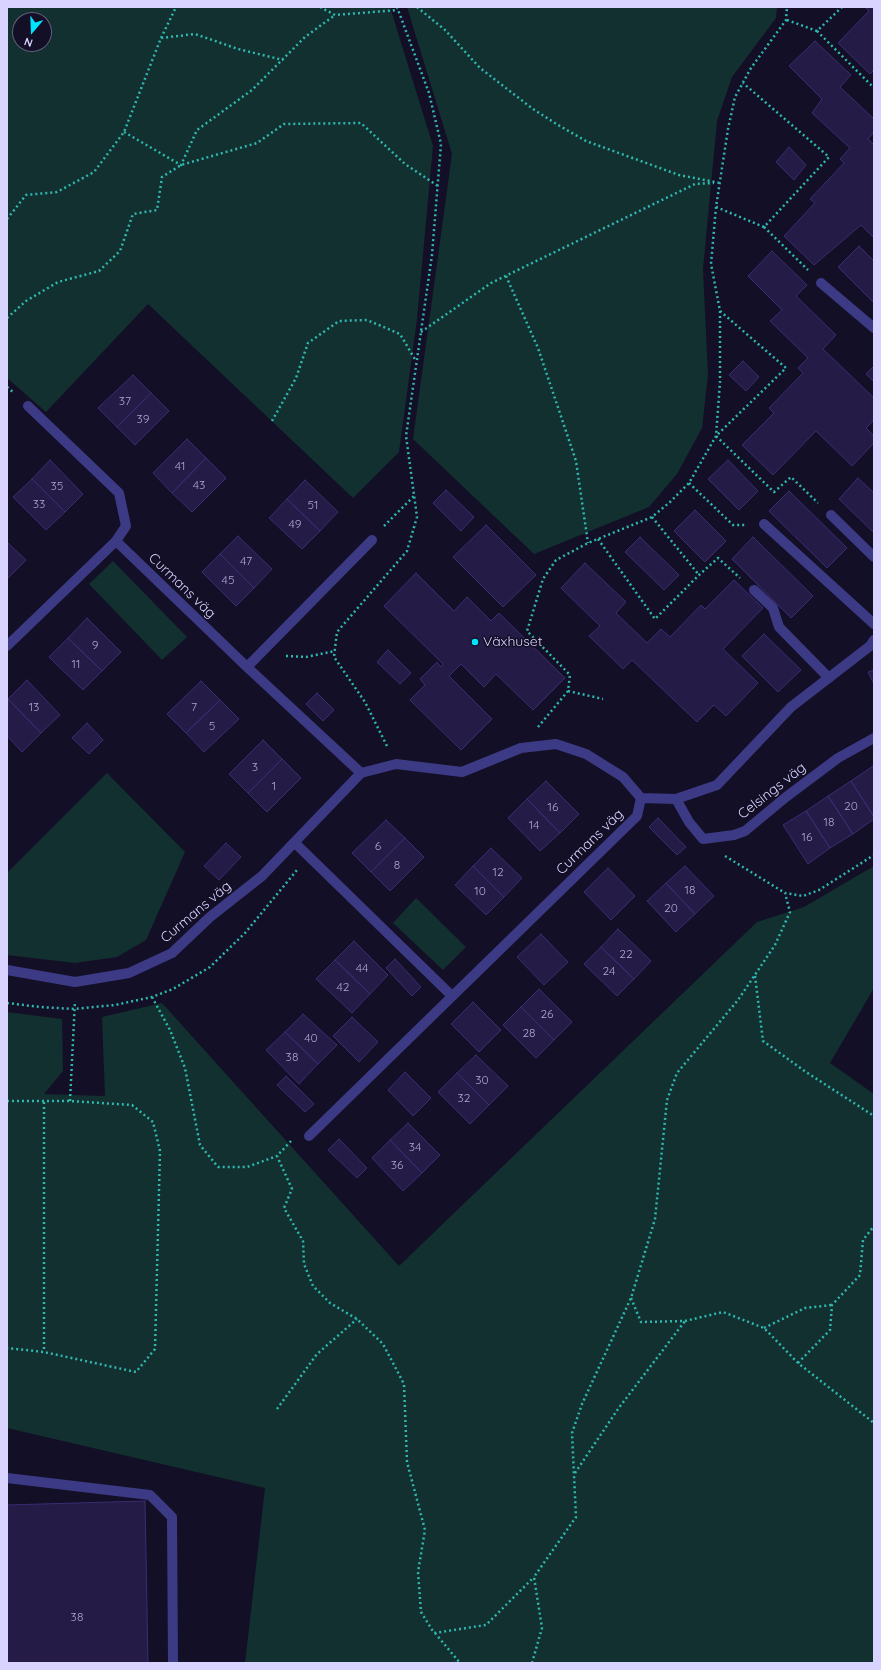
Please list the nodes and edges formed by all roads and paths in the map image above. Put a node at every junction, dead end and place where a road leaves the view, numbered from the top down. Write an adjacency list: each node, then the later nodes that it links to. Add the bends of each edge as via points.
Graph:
1 (176, 7): 10 (path)
2 (320, 7): 7 (path)
3 (417, 7): 16 (path, via 445,30 480,68 558,125 586,141 680,175)
4 (787, 7): 8 (path)
5 (842, 7): 9 (path)
6 (398, 9): 7 (path); 17 (path, via 429,93 441,144)
7 (335, 15): 11 (path, via 305,37)
8 (786, 20): 9 (path); 12 (path)
9 (817, 32): 13 (path)
10 (161, 38): 11 (path, via 195,34 238,49); 14 (path)
11 (283, 60): 15 (path, via 252,90 197,130)
12 (743, 83): 16 (path, via 734,104); 20 (path, via 829,156)
13 (874, 88)
14 (124, 132): 15 (path); 19 (path, via 94,172 57,192 26,195)
15 (181, 165): 17 (path, via 257,143 284,124 361,123 405,164); 24 (path, via 162,177 157,210 133,214 120,251 99,271 58,282 26,302)
16 (720, 183): 18 (path); 21 (path, via 695,184)
17 (438, 186): 26 (path, via 432,255)
18 (716, 207): 20 (path); 23 (path, via 711,264)
19 (7, 219)
20 (764, 226): 22 (path)
21 (506, 276): 26 (path); 39 (path, via 538,348 576,461)
22 (822, 283): 25 (street)
23 (720, 311): 30 (path, via 720,382); 30 (path, via 786,368)
24 (7, 318)
25 (874, 328)
26 (420, 332): 27 (path)
27 (416, 362): 29 (path, via 400,334 367,320 339,321 308,343 296,378); 32 (path, via 406,436)
28 (28, 406): 38 (street, via 119,493 126,526)
29 (272, 421)
30 (716, 436): 31 (path); 33 (path, via 774,492 791,477)
31 (689, 483): 34 (path); 35 (path, via 733,525)
32 (414, 496): 37 (path); 46 (path, via 417,517 407,551 337,632)
33 (831, 515): 40 (street)
34 (652, 517): 36 (path); 41 (path)
35 (764, 524): 43 (street)
36 (598, 539): 39 (path); 41 (path, via 655,619)
37 (372, 540): 47 (street)
38 (116, 541): 45 (street); 48 (street, Curmans väg)
39 (588, 544): 50 (path, via 556,560 543,579 527,631 570,675)
40 (874, 557)
41 (699, 575): 42 (path, via 718,558)
42 (754, 590): 49 (street, via 773,608 779,627)
43 (874, 624)
44 (874, 640): 49 (street, via 870,646)
45 (7, 646)
46 (334, 650): 47 (path, via 306,657 274,656); 54 (path, via 334,657 365,702)
47 (262, 651): 48 (street)
48 (247, 667): 55 (street, Curmans väg)
49 (829, 678): 57 (street, via 791,708 717,785)
50 (568, 691): 51 (path); 53 (path)
51 (603, 700)
52 (874, 738): 58 (street, Celsings väg, via 838,758 786,796 745,832)
53 (521, 748): 54 (street, via 462,772); 56 (street, via 556,744 586,754 623,777)
54 (396, 764): 55 (street)
55 (361, 773): 59 (street, Curmans väg)
56 (641, 798): 57 (street); 65 (street, Curmans väg, via 636,816)
57 (676, 799): 58 (street)
58 (703, 839): 61 (path, via 752,874)
59 (295, 843): 64 (street, Curmans väg, via 262,876 210,917 172,953 129,973); 65 (street)
60 (874, 854): 61 (path, via 812,894 799,896)
61 (785, 893): 63 (path, via 790,912 775,945)
62 (7, 970): 64 (street, Curmans väg)
63 (754, 976): 70 (path, via 763,1041); 74 (path, via 738,1000 677,1073 667,1100 655,1219)
64 (75, 982): 68 (path)
65 (451, 995): 71 (street, Curmans väg)
66 (152, 997): 72 (path, via 170,1030 185,1068 200,1145 218,1167 247,1167)
67 (7, 1101): 69 (path)
68 (70, 1101): 69 (path); 80 (path, via 132,1105 153,1122 160,1151 155,1349 136,1372)
69 (44, 1102): 80 (path)
70 (874, 1116)
71 (309, 1136): 72 (path, via 293,1139)
72 (277, 1156): 76 (path, via 292,1189 284,1208 303,1241 304,1264 313,1286 330,1303)
73 (874, 1226): 75 (path, via 864,1240 860,1275)
74 (631, 1298): 77 (path, via 641,1322); 84 (path, via 582,1404 572,1433)
75 (832, 1305): 78 (path, via 805,1308); 81 (path, via 830,1330)
76 (357, 1319): 82 (path, via 317,1354); 87 (path, via 383,1344 404,1384 407,1462 425,1530 418,1572 421,1612)
77 (685, 1321): 78 (path, via 723,1312); 84 (path, via 631,1391)
78 (764, 1328): 81 (path)
79 (7, 1348): 80 (path)
80 (44, 1352)
81 (798, 1363): 83 (path)
82 (277, 1409)
83 (874, 1423)
84 (575, 1473): 86 (path, via 576,1517)
85 (7, 1478): 88 (street, via 150,1495 172,1516)
86 (534, 1577): 87 (path, via 486,1625); 90 (path, via 542,1628)
87 (434, 1633): 89 (path)
88 (173, 1663)
89 (460, 1663)
90 (532, 1663)

